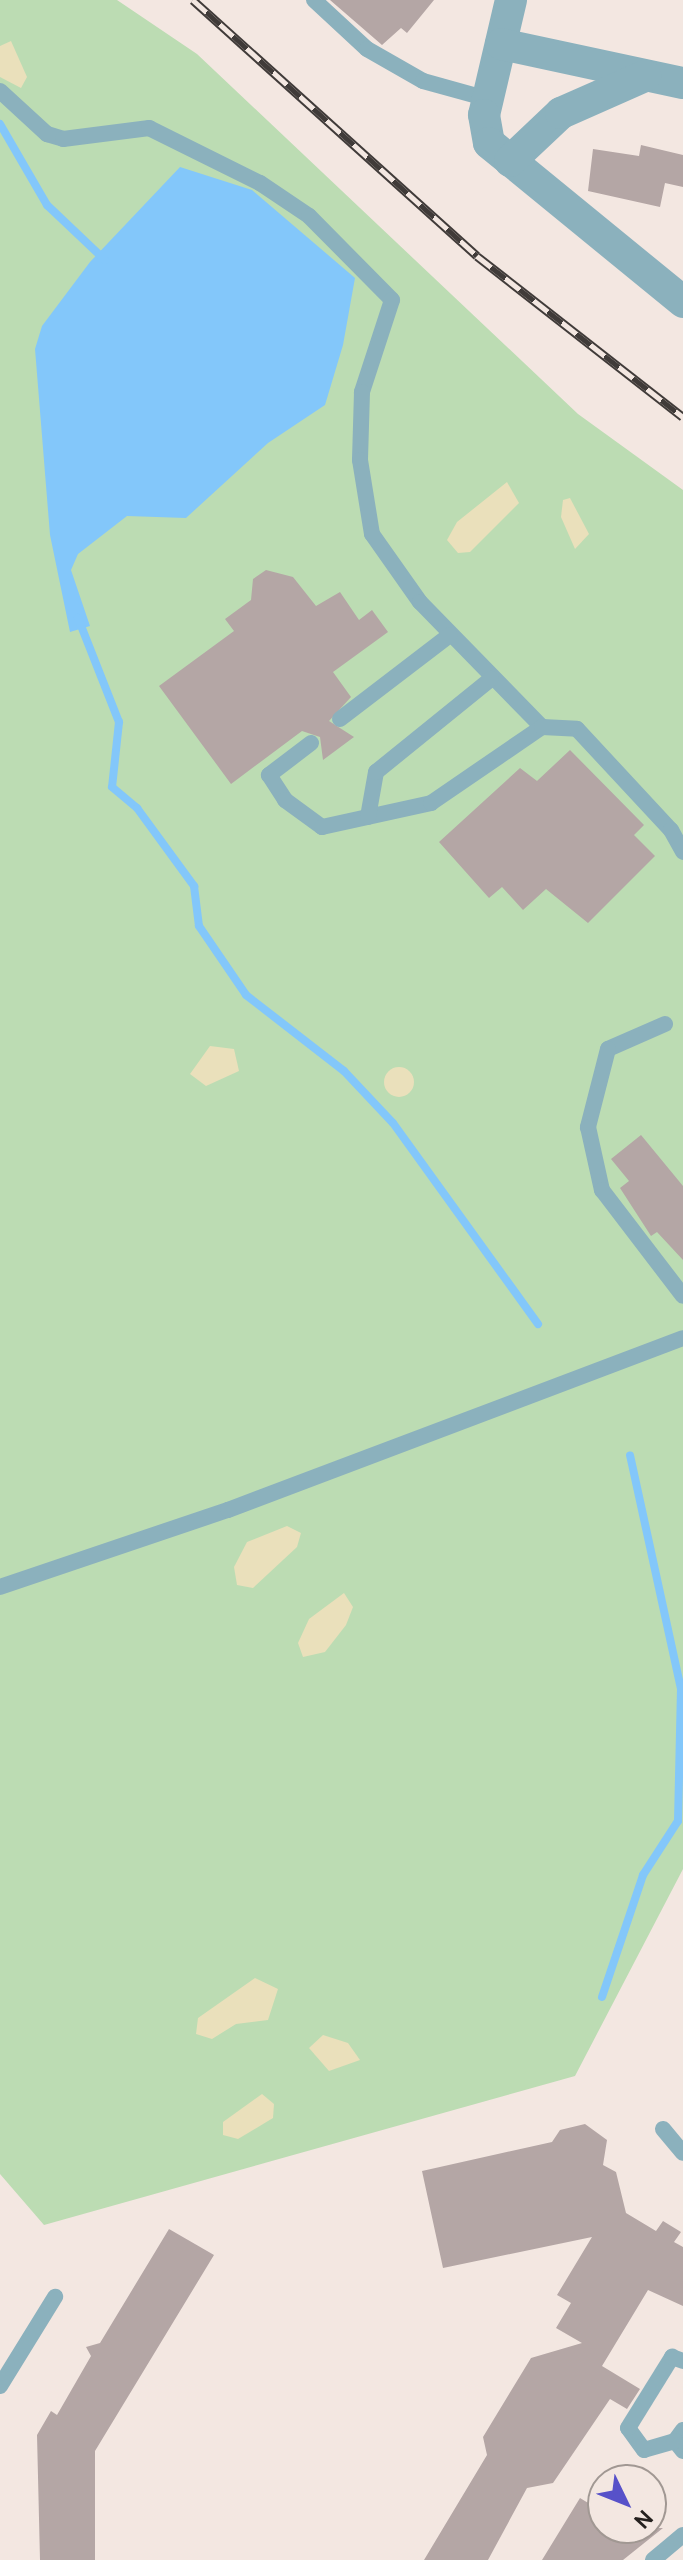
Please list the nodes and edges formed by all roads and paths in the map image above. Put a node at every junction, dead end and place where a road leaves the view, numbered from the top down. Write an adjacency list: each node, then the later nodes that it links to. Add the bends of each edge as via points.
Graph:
1 (314, 0): 7 (lane, via 367,49 412,75)
2 (511, 0): 3 (street)
3 (501, 44): 4 (street); 7 (street)
4 (645, 76): 5 (street); 8 (street, via 561,113)
5 (683, 83)
6 (0, 91): 10 (lane, via 47,134 63,139 149,128 260,183 309,216 392,300 362,392 360,460 372,534)
7 (488, 99): 8 (street, via 485,136)
8 (510, 161): 9 (street)
9 (683, 302)
10 (450, 635): 11 (lane); 12 (lane)
11 (491, 679): 13 (lane); 15 (lane, via 376,772)
12 (340, 719)
13 (542, 727): 15 (lane, via 431,803); 16 (lane, via 577,729)
14 (311, 743): 15 (lane, via 269,775 285,800 322,827)
15 (368, 817)
16 (677, 826): 17 (lane)
17 (683, 852)
18 (665, 1024): 19 (lane, via 608,1049 588,1127 602,1190)
19 (683, 1296)
20 (683, 1338): 21 (lane, via 228,1510)
21 (0, 1587)
22 (663, 2129): 23 (lane)
23 (683, 2153)
24 (55, 2297): 26 (lane)
25 (683, 2361): 27 (lane, via 672,2357 628,2428 644,2450)
26 (0, 2386)
27 (680, 2441)
28 (683, 2535): 29 (lane)
29 (653, 2560)

